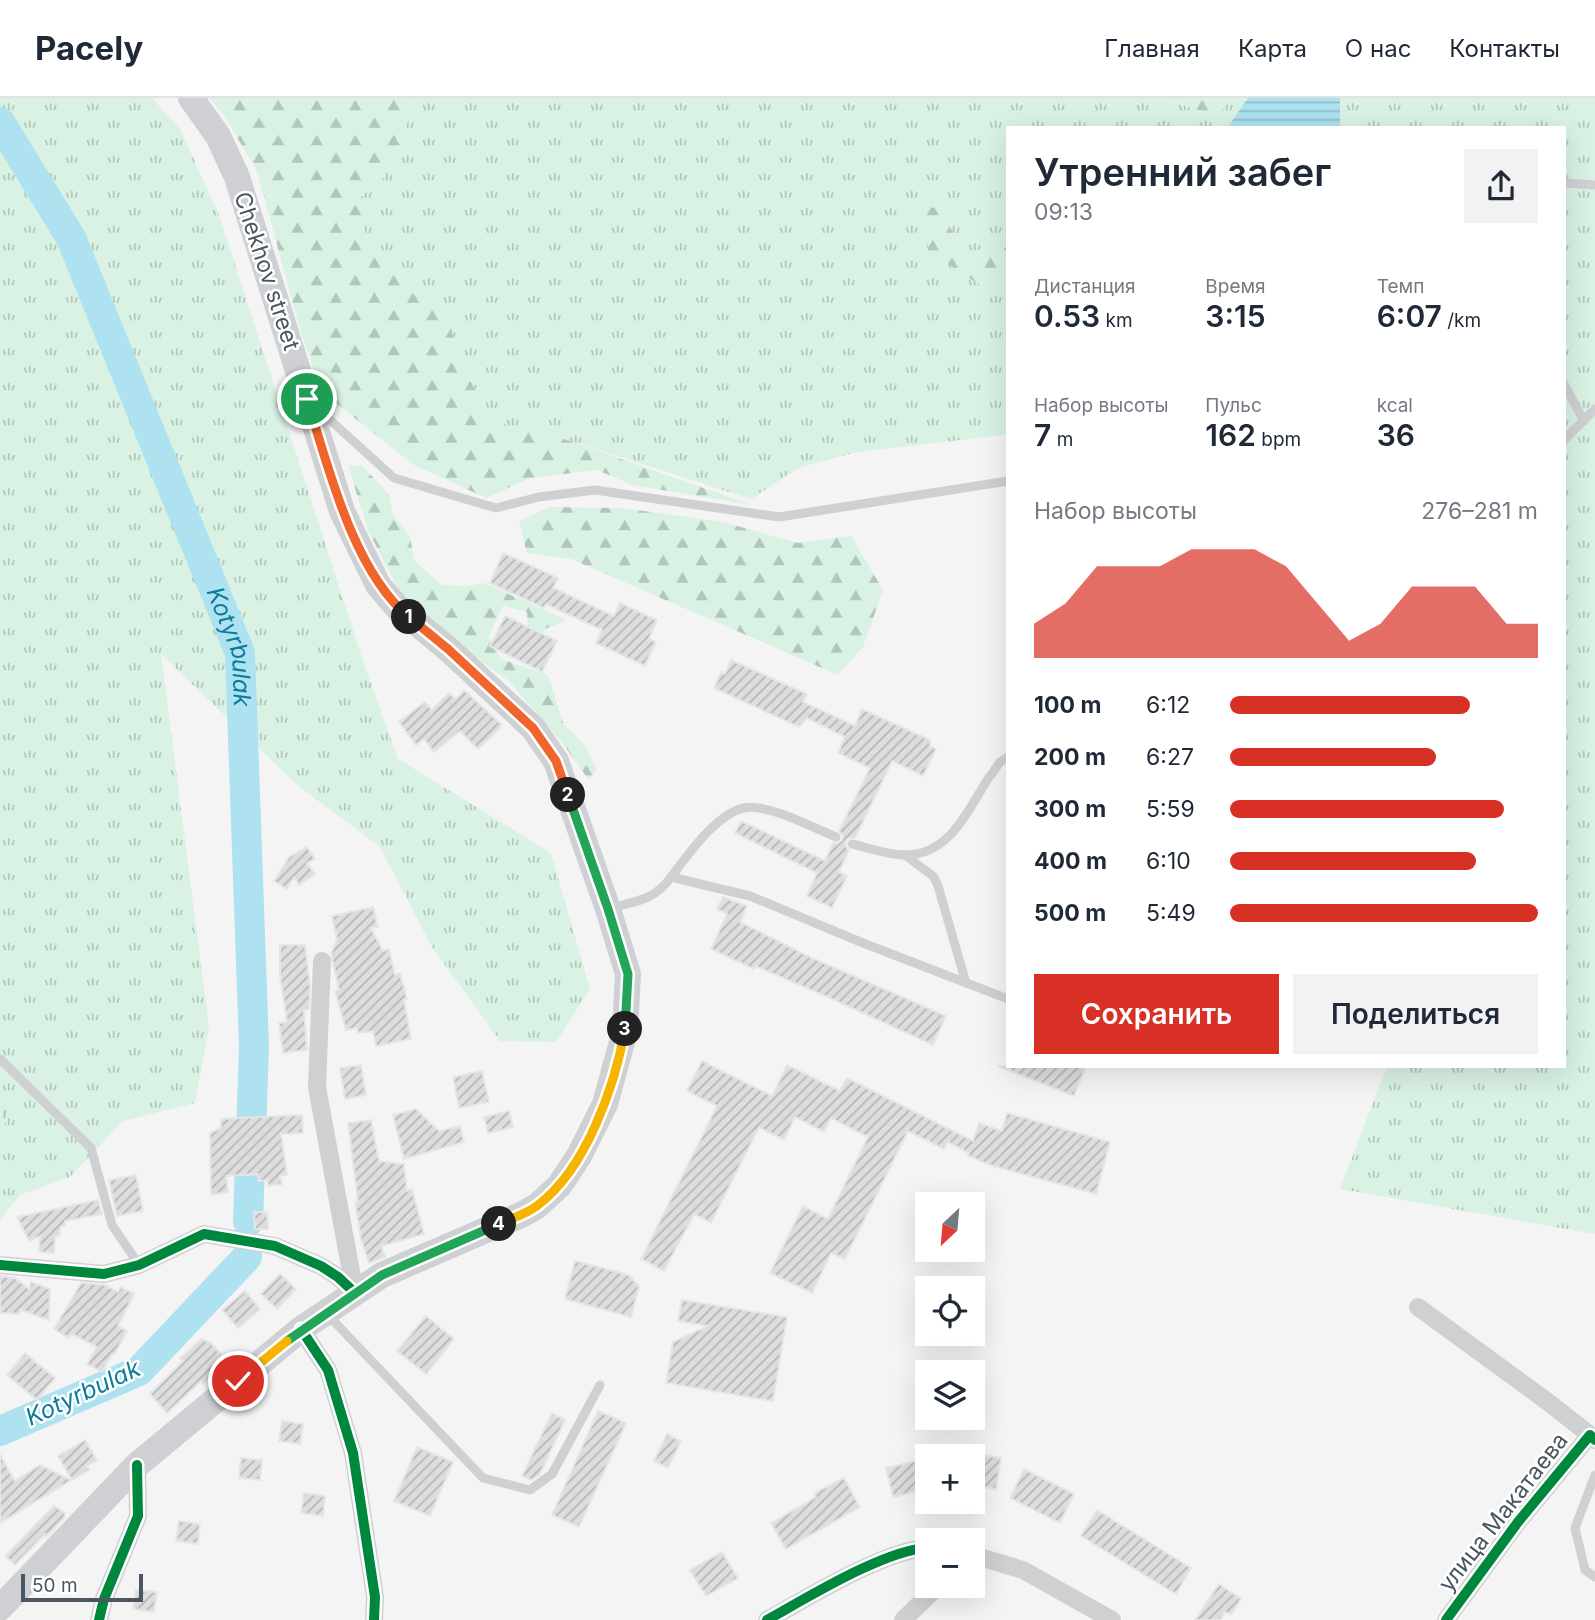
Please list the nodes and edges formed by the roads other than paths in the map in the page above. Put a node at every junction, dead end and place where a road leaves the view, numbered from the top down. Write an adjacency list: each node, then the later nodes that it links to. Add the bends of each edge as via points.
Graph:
1 (191, 98): 5 (main road, Chekhov street, via 218,136 237,177)
2 (1566, 183): 3 (lane)
3 (1595, 185)
4 (1566, 388): 7 (lane)
5 (307, 399): 9 (lane, via 394,478 496,508 595,490 779,517); 15 (main road, Chekhov street, via 342,511 378,584 397,607 533,728 556,761)
6 (1595, 409): 7 (lane)
7 (1584, 421): 8 (lane)
8 (1566, 438)
9 (1006, 481)
10 (1006, 758): 13 (lane, via 946,841 926,852)
11 (836, 837): 14 (lane, via 769,810 744,808 713,827)
12 (852, 844): 13 (lane)
13 (905, 855): 17 (lane, via 938,886)
14 (671, 877): 15 (lane, via 650,897); 17 (lane, via 750,896)
15 (608, 909): 22 (main road, Chekhov street, via 628,974 625,1031 605,1104 566,1176 523,1214 382,1275)
16 (322, 961): 22 (street, via 317,1087)
17 (966, 984): 18 (lane)
18 (1006, 998)
19 (0, 1059): 21 (lane, via 91,1147 112,1225)
20 (0, 1265): 21 (street, via 104,1273)
21 (139, 1265): 22 (street, via 204,1234 275,1246 321,1266)
22 (355, 1293): 24 (main road, Chekhov street)
23 (1418, 1307): 27 (street)
24 (326, 1313): 25 (main road, Chekhov street); 26 (lane, via 482,1478 530,1490 552,1474)
25 (301, 1329): 28 (main road, Chekhov street); 36 (street, via 328,1370 353,1453 375,1597)
26 (600, 1385)
27 (1592, 1438): 40 (street, улица Макатаева, via 1518,1522)
28 (137, 1465): 34 (main road, Chekhov street); 35 (street, via 138,1517)
29 (1595, 1475): 32 (lane, via 1575,1528 1586,1570)
30 (915, 1548): 37 (street, via 890,1556)
31 (985, 1559): 39 (street, via 1023,1570)
32 (1595, 1577)
33 (926, 1598): 38 (street)
34 (0, 1608)
35 (99, 1620)
36 (374, 1620)
37 (767, 1620)
38 (903, 1620)
39 (1112, 1620)
40 (1446, 1620)

